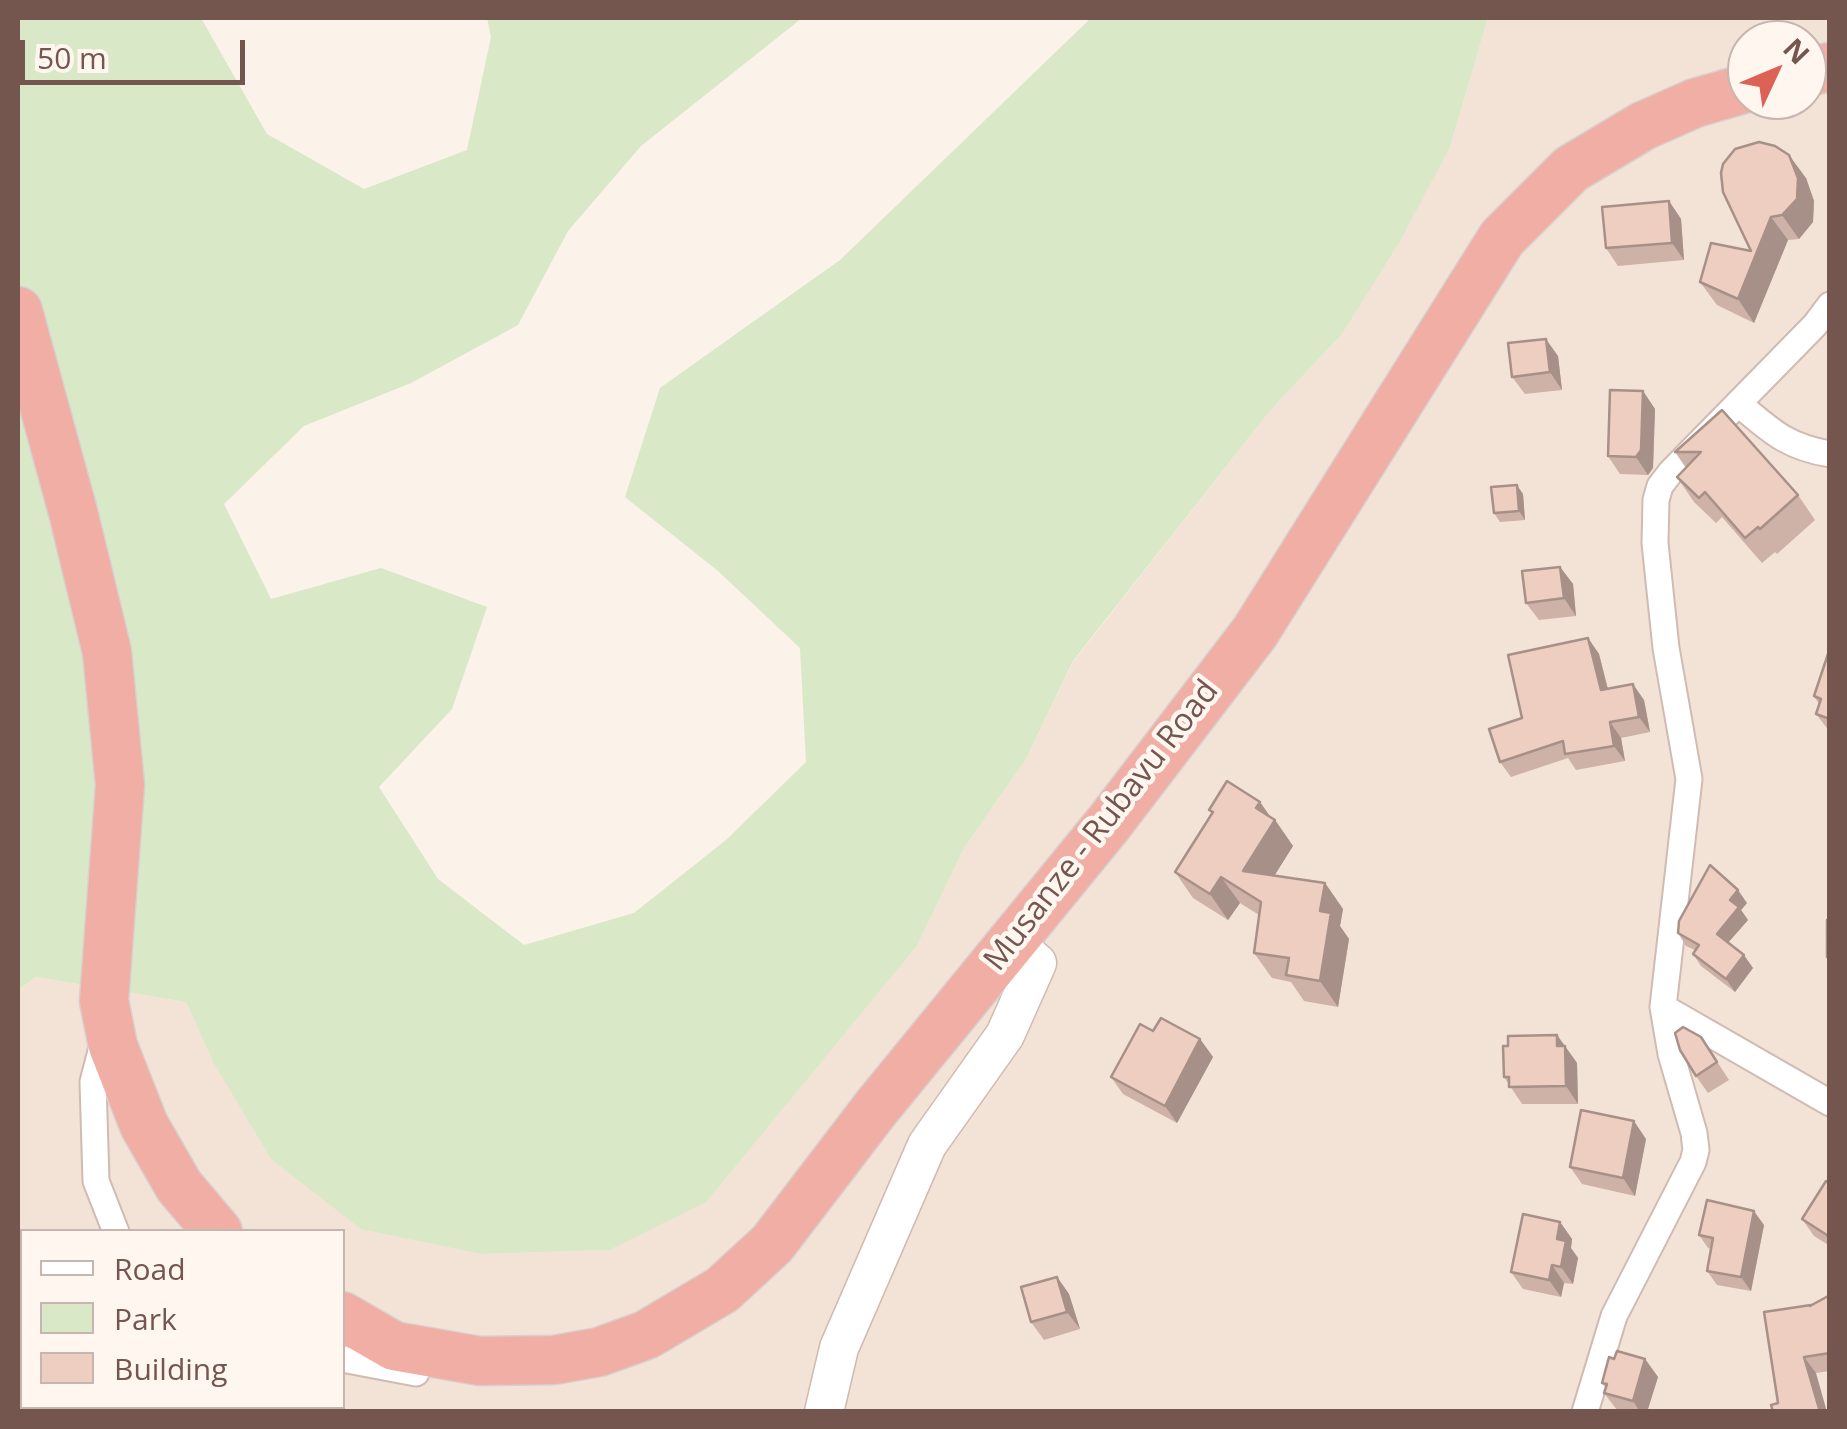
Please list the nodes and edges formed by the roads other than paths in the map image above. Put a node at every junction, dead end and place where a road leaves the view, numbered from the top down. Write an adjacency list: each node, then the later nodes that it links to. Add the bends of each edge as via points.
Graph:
1 (1727, 94): 6 (highway, Musanze - Rubavu Road, via 1643,126 1571,168 1502,238 1255,632 1110,824)
2 (1830, 305): 4 (street)
3 (18, 311): 8 (highway, via 107,652 120,786 104,1000)
4 (1739, 404): 5 (street, via 1791,444); 7 (street, via 1670,473 1656,500 1666,648 1689,778)
5 (1830, 454)
6 (1012, 940): 13 (highway, Musanze - Rubavu Road, via 772,1244 722,1290 646,1336); 15 (main road, via 1037,963 1005,1035 927,1145 839,1348)
7 (1663, 1007): 9 (street); 16 (street, via 1696,1150 1614,1316)
8 (108, 1022): 10 (street, via 94,1082 96,1181); 11 (highway, via 144,1125 179,1186)
9 (1830, 1103)
10 (115, 1229)
11 (215, 1229)
12 (345, 1318): 13 (highway, Musanze - Rubavu Road, via 394,1346 480,1361)
13 (599, 1352): 14 (street, via 529,1371 449,1378)
14 (345, 1360)
15 (824, 1412)
16 (1585, 1412)

